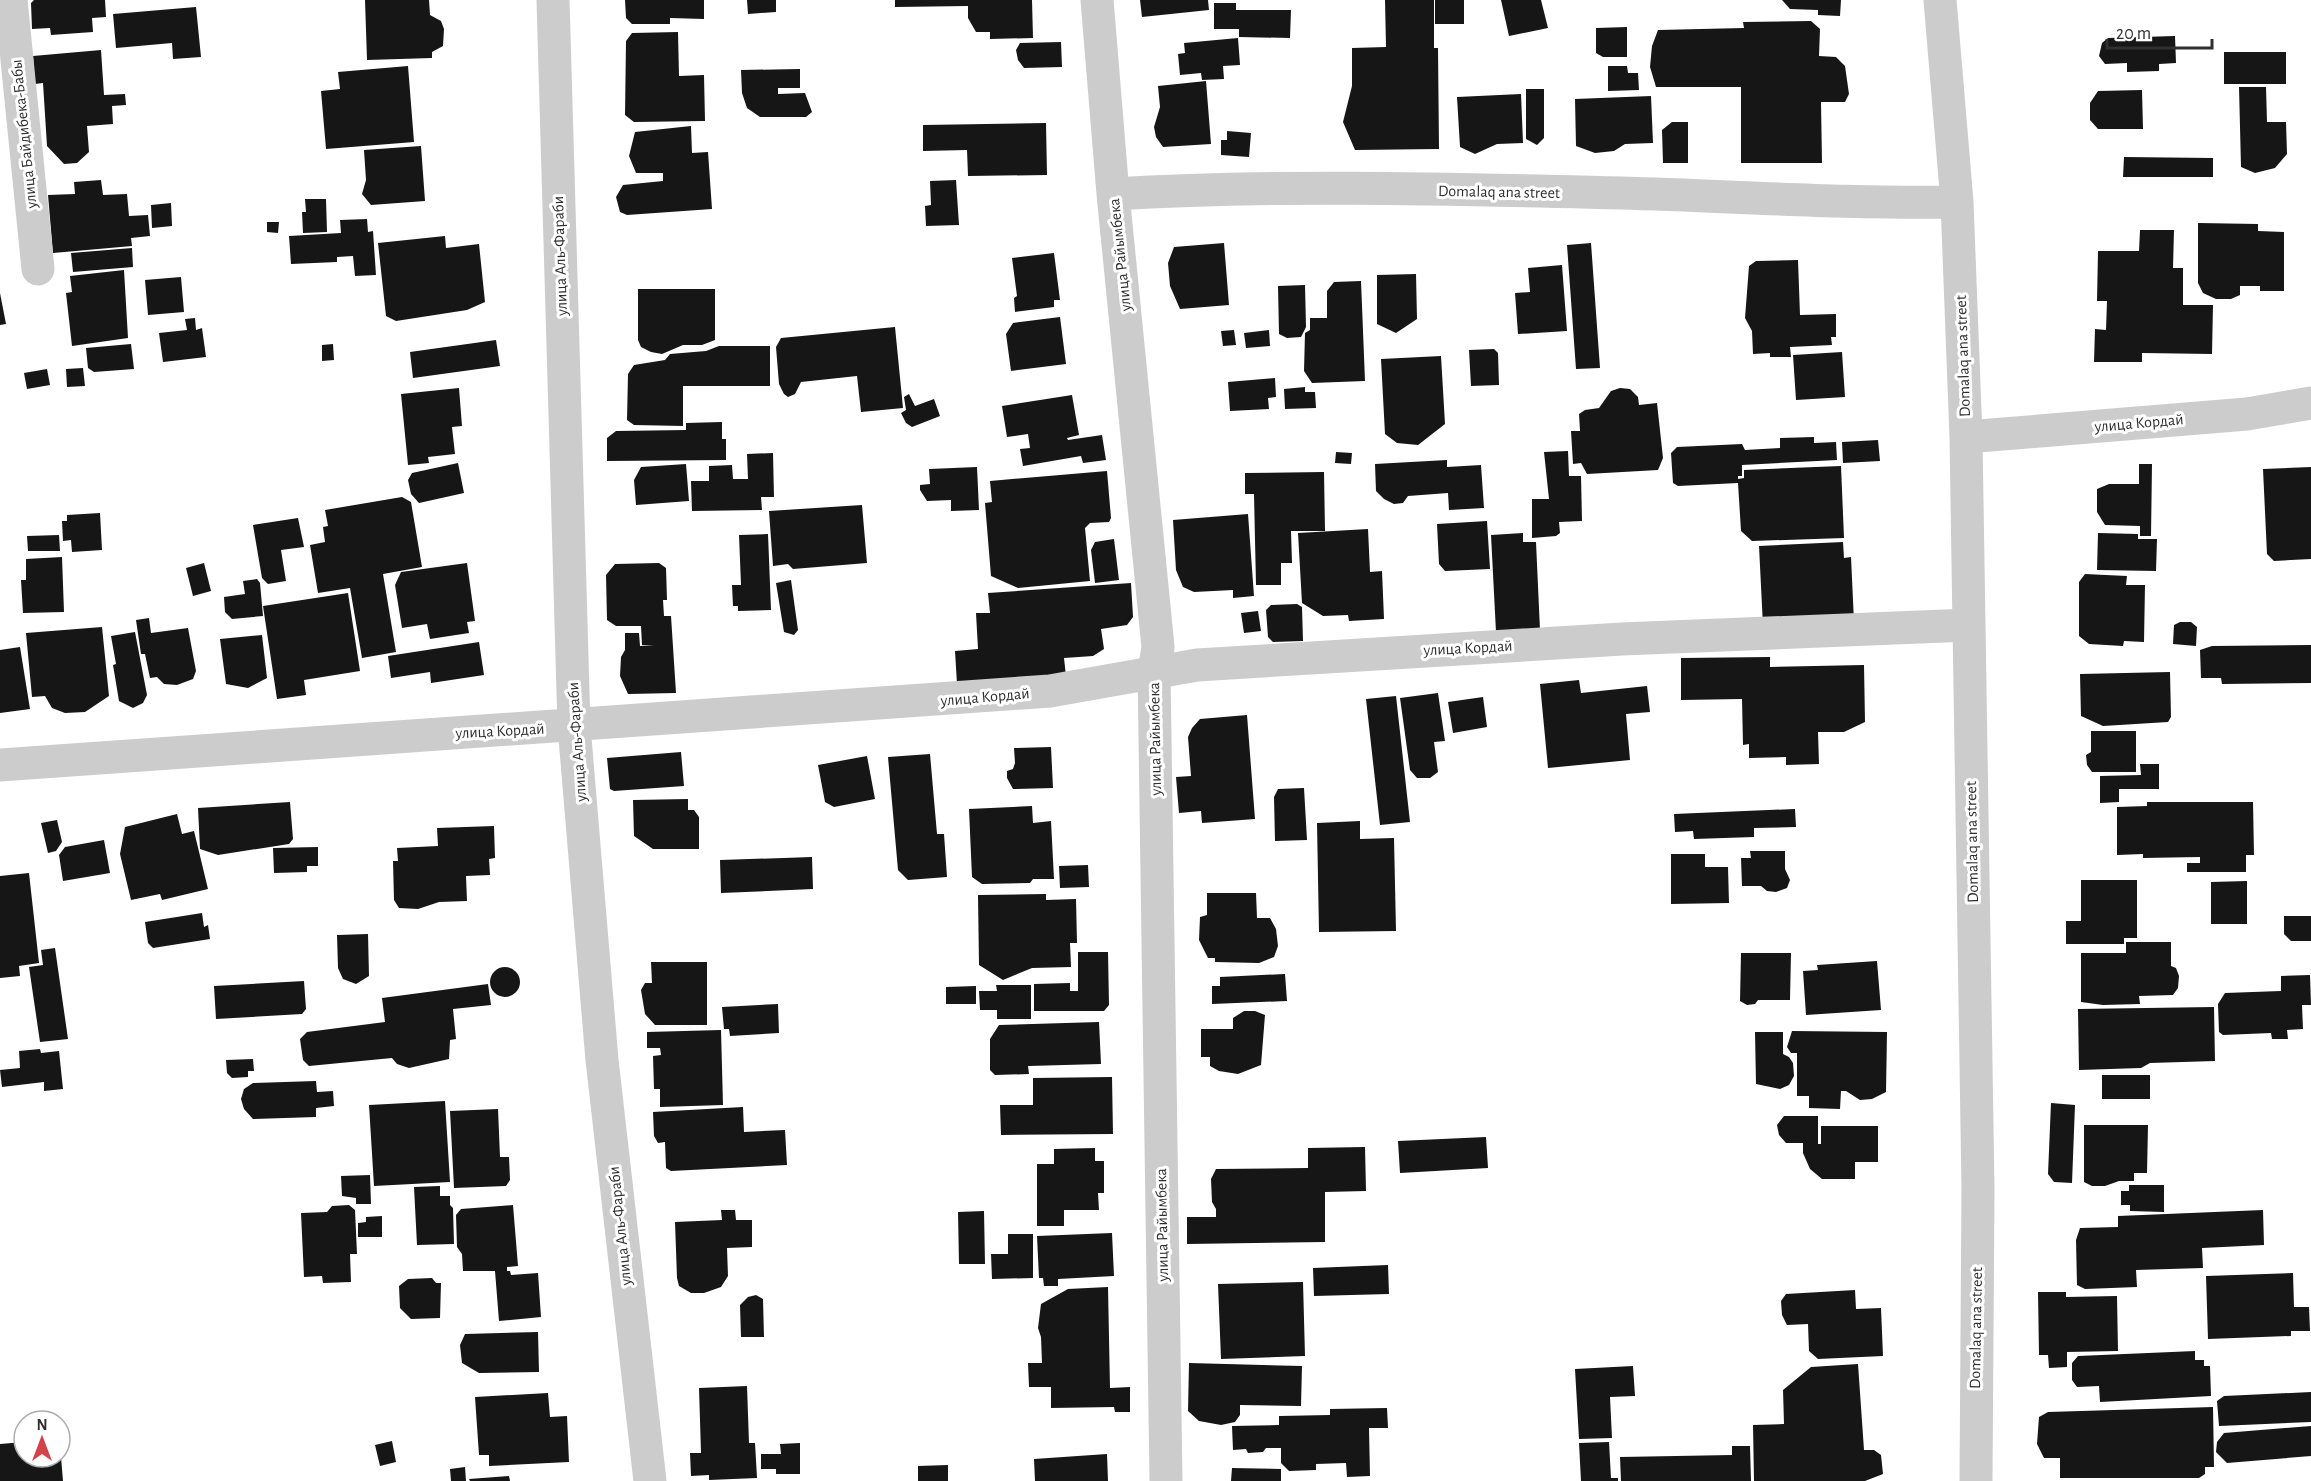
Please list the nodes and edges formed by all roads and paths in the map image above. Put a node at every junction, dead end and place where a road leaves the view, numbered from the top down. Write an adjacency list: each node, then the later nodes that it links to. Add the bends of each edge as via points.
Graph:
1 (11, 0): 7 (street, улица Байдибека-Бабы)
2 (553, 0): 12 (street, улица Аль-Фараби)
3 (1097, 0): 5 (street, улица Райымбека)
4 (1940, 0): 6 (street, Domalaq ana street)
5 (1113, 194): 6 (street, Domalaq ana street, via 1212,188 1622,193 1858,204); 11 (street, улица Райымбека, via 1152,564 1158,647)
6 (1957, 202): 9 (street, Domalaq ana street)
7 (38, 269)
8 (2311, 403): 9 (street, улица Кордай, via 2247,414)
9 (1966, 436): 10 (street, Domalaq ana street)
10 (1969, 625): 11 (street, улица Кордай, via 1622,639 1197,665); 16 (street, Domalaq ana street, via 1978,1189)
11 (1154, 671): 12 (street, улица Кордай, via 1050,691); 15 (street, улица Райымбека)
12 (574, 726): 13 (street, улица Кордай); 14 (street, улица Аль-Фараби, via 602,1060)
13 (0, 765)
14 (650, 1481)
15 (1166, 1481)
16 (1976, 1481)

